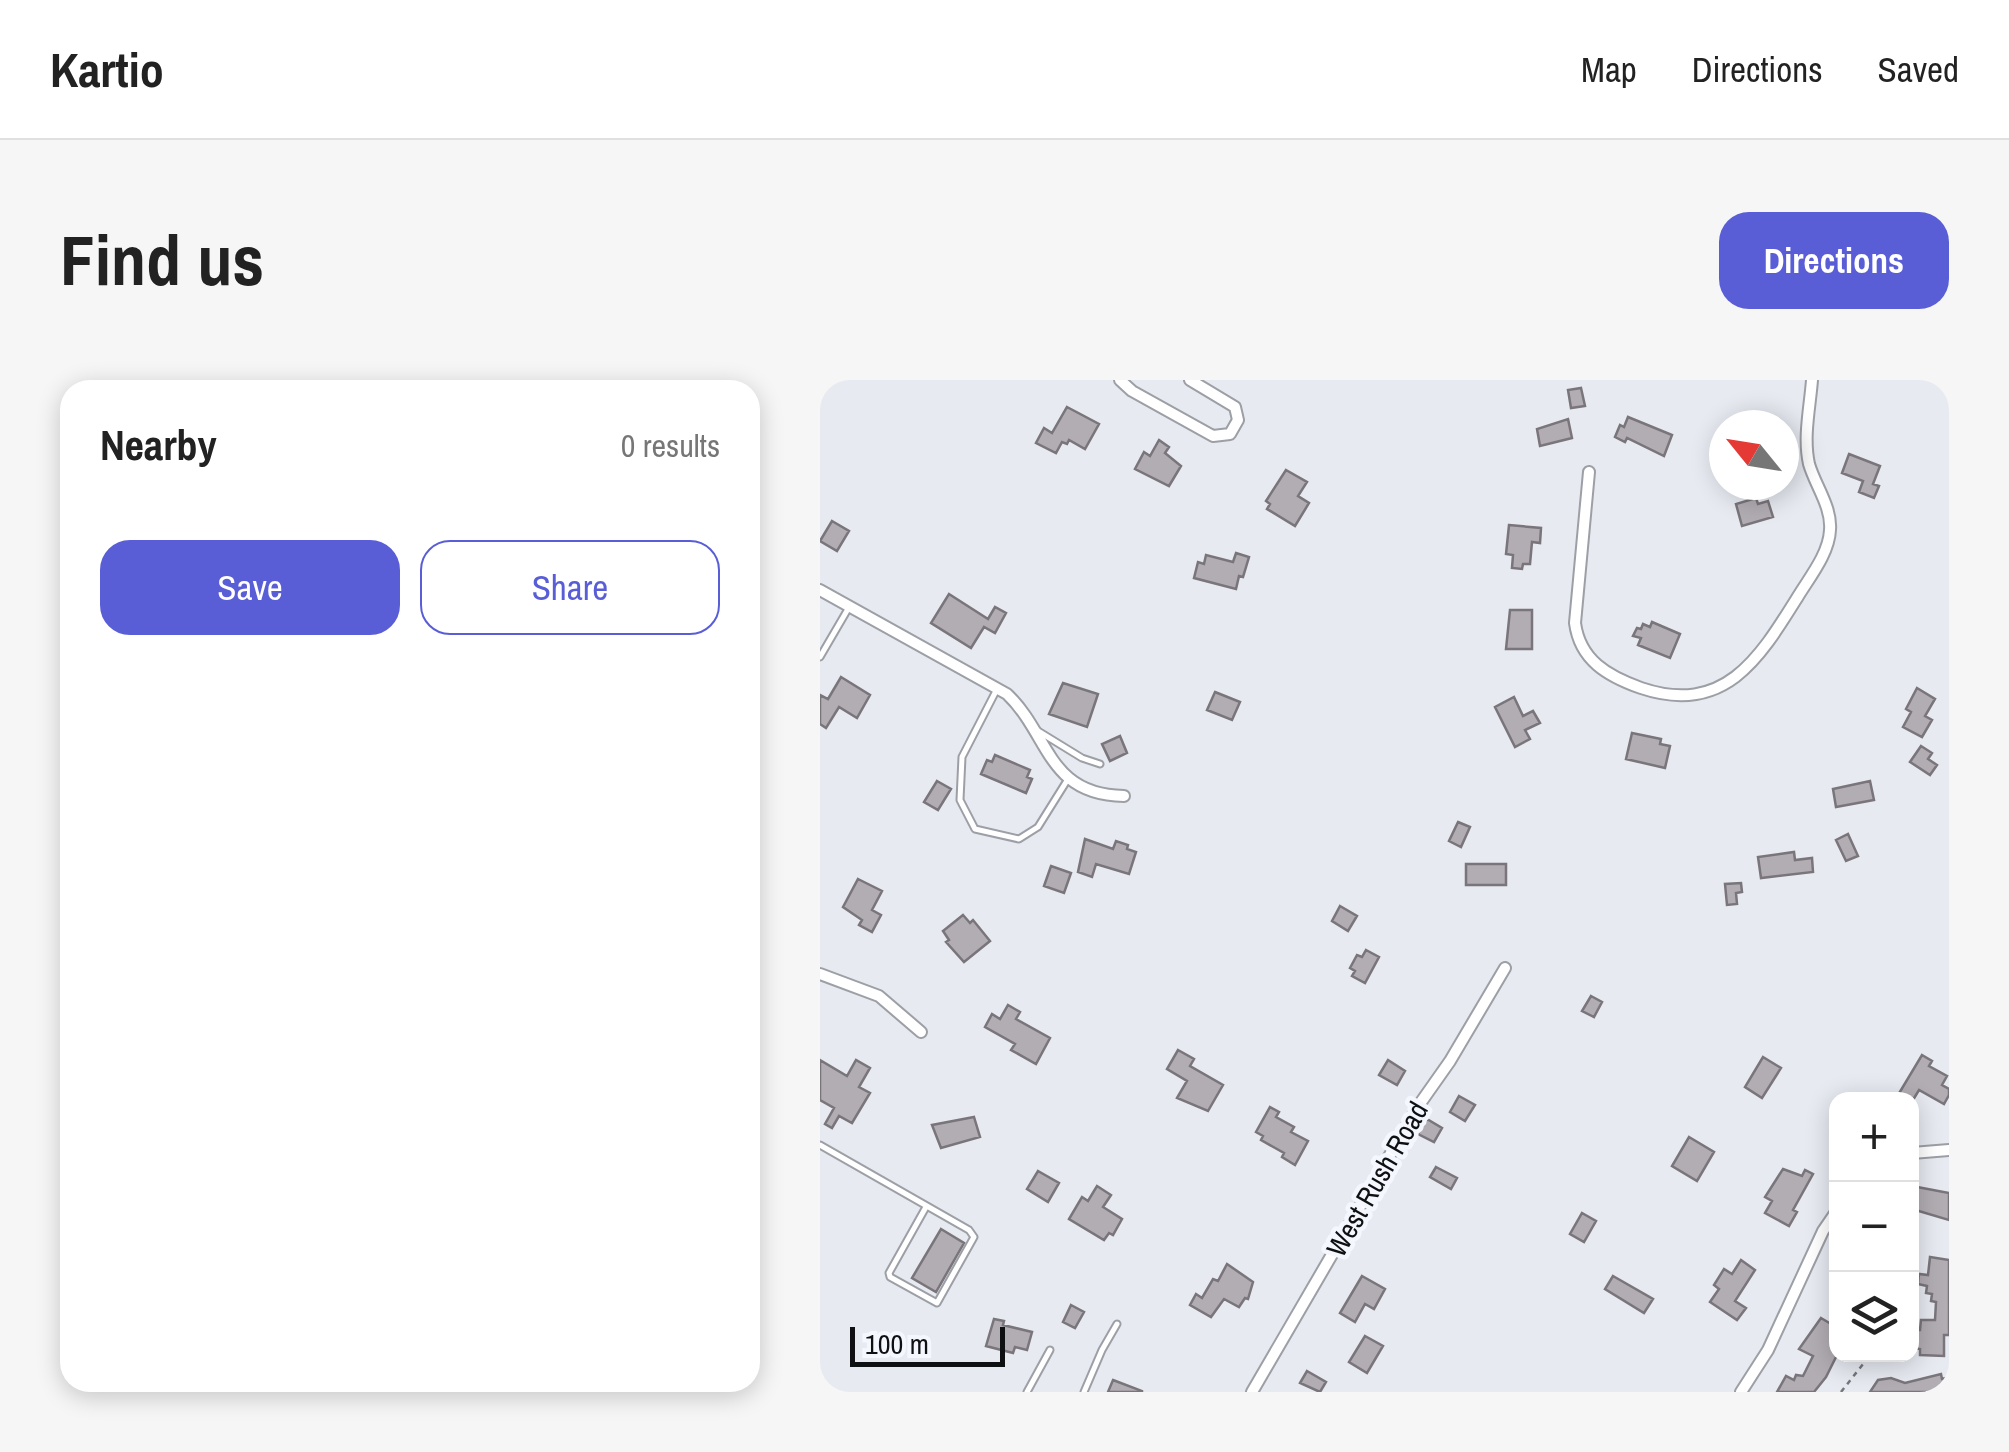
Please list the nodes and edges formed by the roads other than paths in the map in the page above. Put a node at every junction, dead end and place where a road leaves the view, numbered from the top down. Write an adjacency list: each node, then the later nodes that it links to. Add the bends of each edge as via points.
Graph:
1 (1120, 380): 2 (street, via 1213,436 1233,432 1238,416 1232,404)
2 (1190, 380)
3 (1812, 380): 4 (street, via 1808,456 1827,508 1823,556 1768,645 1726,683 1685,694 1654,692 1588,659 1574,623)
4 (1589, 472)
5 (820, 590): 6 (street)
6 (850, 606): 7 (lane); 8 (street)
7 (820, 657)
8 (997, 688): 9 (street, via 1016,702); 11 (lane, via 962,757 960,800 975,828 1020,839 1038,827)
9 (1031, 728): 10 (lane); 11 (street)
10 (1100, 764)
11 (1069, 776): 12 (street, via 1099,796)
12 (1124, 796)
13 (1505, 968): 25 (street, West Rush Road)
14 (820, 974): 15 (street, via 879,996)
15 (921, 1032)
16 (820, 1145): 19 (lane)
17 (1949, 1150): 18 (street)
18 (1919, 1152)
19 (926, 1208): 19 (lane, via 974,1237 937,1304 889,1272)
20 (1829, 1222): 26 (street)
21 (1117, 1324): 24 (lane)
22 (1050, 1350): 23 (lane)
23 (1027, 1392)
24 (1084, 1392)
25 (1252, 1392)
26 (1742, 1392)

